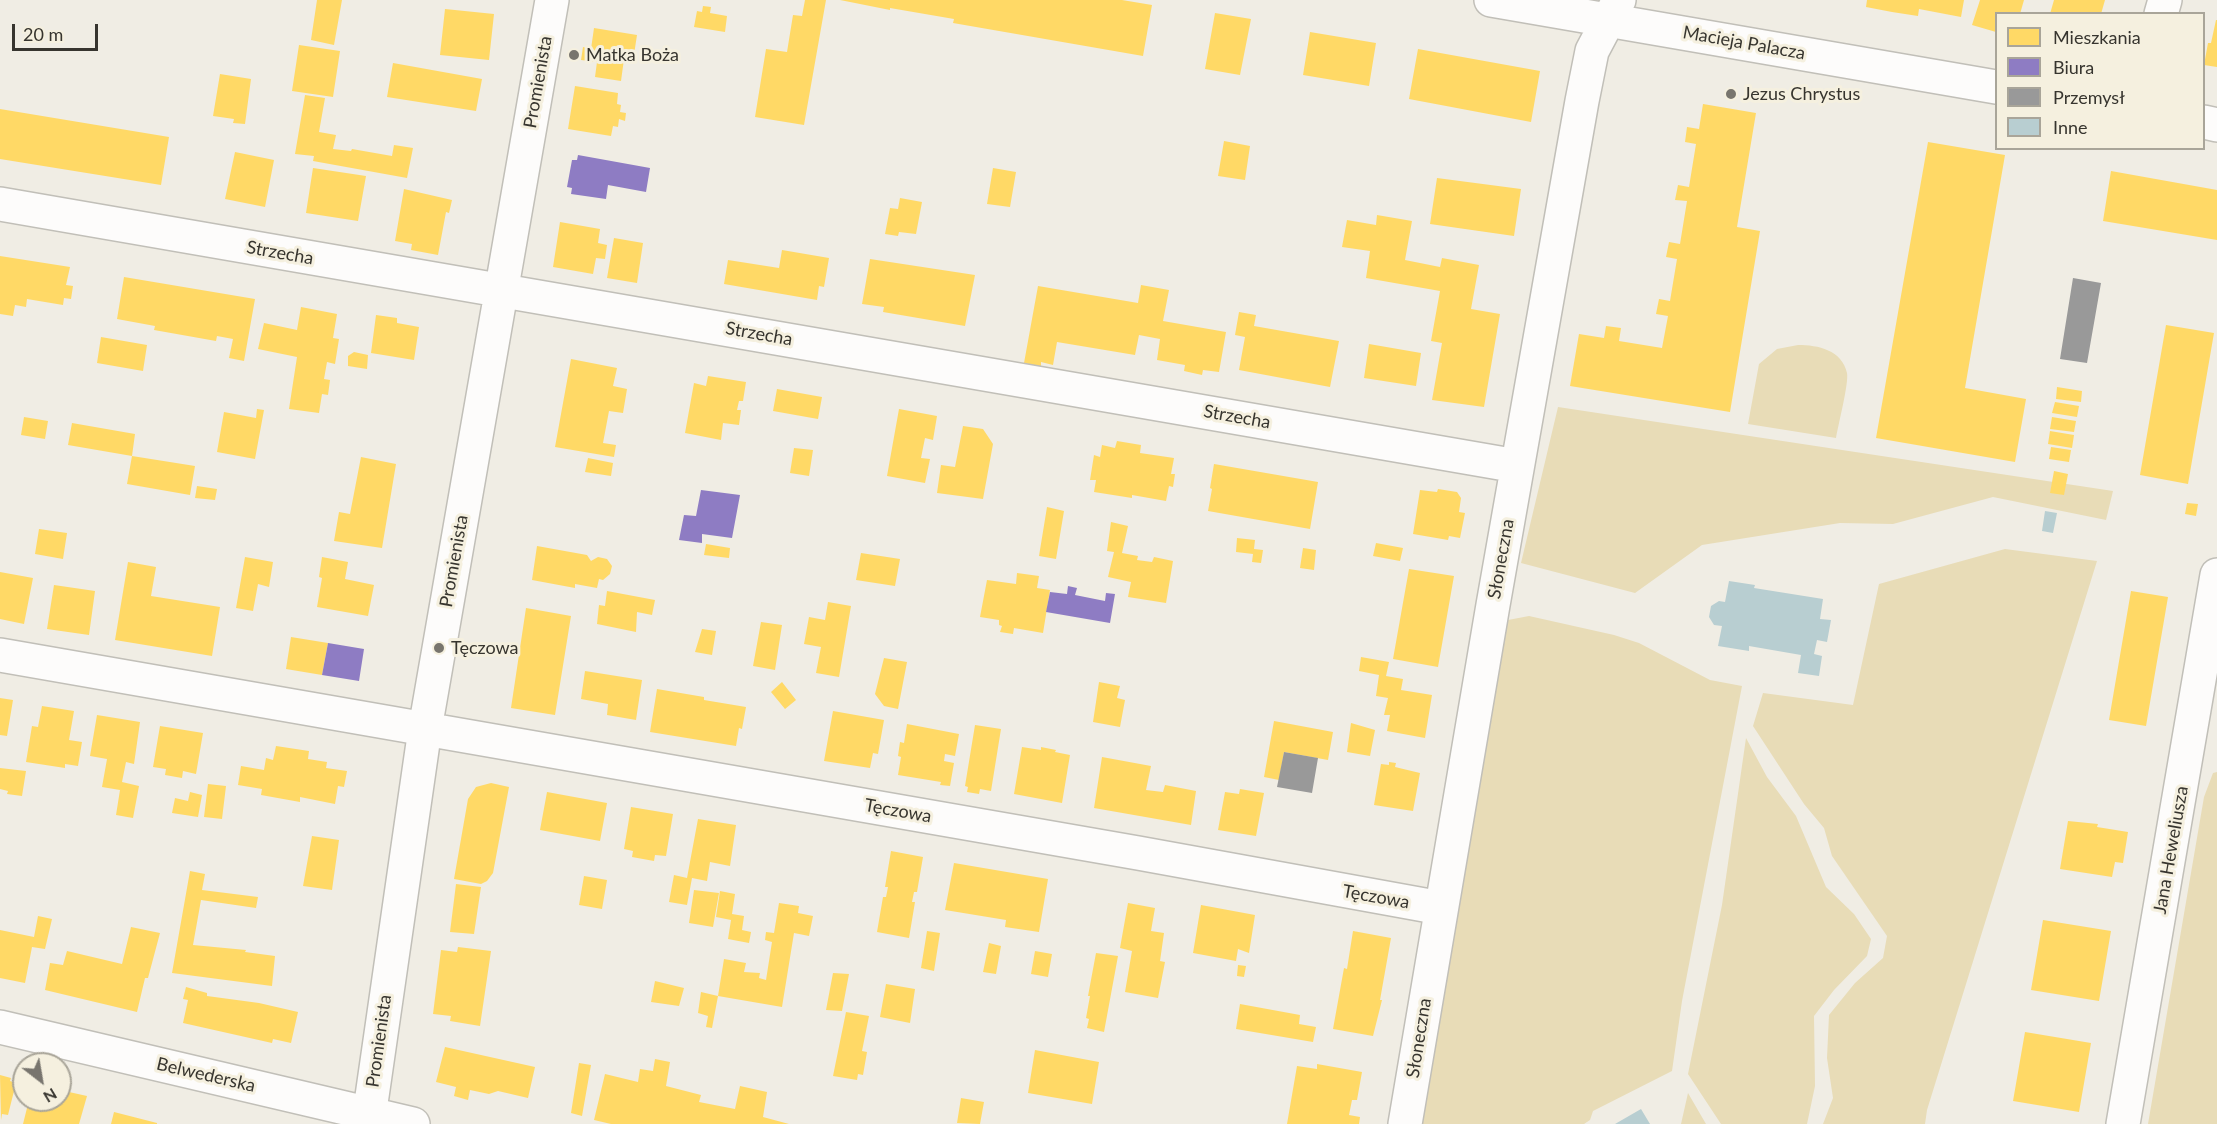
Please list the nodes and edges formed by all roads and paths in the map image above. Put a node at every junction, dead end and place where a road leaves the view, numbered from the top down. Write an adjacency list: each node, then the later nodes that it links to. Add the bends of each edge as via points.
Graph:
1 (552, 0): 6 (street, Promienista)
2 (1491, 0): 3 (street, Macieja Palacza)
3 (1615, 10): 4 (street, Macieja Palacza); 7 (street, Słoneczna, via 1590,61)
4 (1995, 87)
5 (0, 204): 6 (street, Strzecha)
6 (501, 291): 7 (street, Strzecha); 10 (street, Promienista)
7 (1517, 466): 11 (street, Słoneczna)
8 (2217, 575): 16 (street, Jana Heweliusza)
9 (0, 655): 10 (street, Tęczowa)
10 (425, 729): 11 (street, Tęczowa); 13 (street, Promienista)
11 (1440, 908): 15 (street, Słoneczna)
12 (0, 1028): 13 (street, Belwederska)
13 (368, 1118): 14 (street, Belwederska)
14 (413, 1124)
15 (1405, 1124)
16 (2123, 1124)

